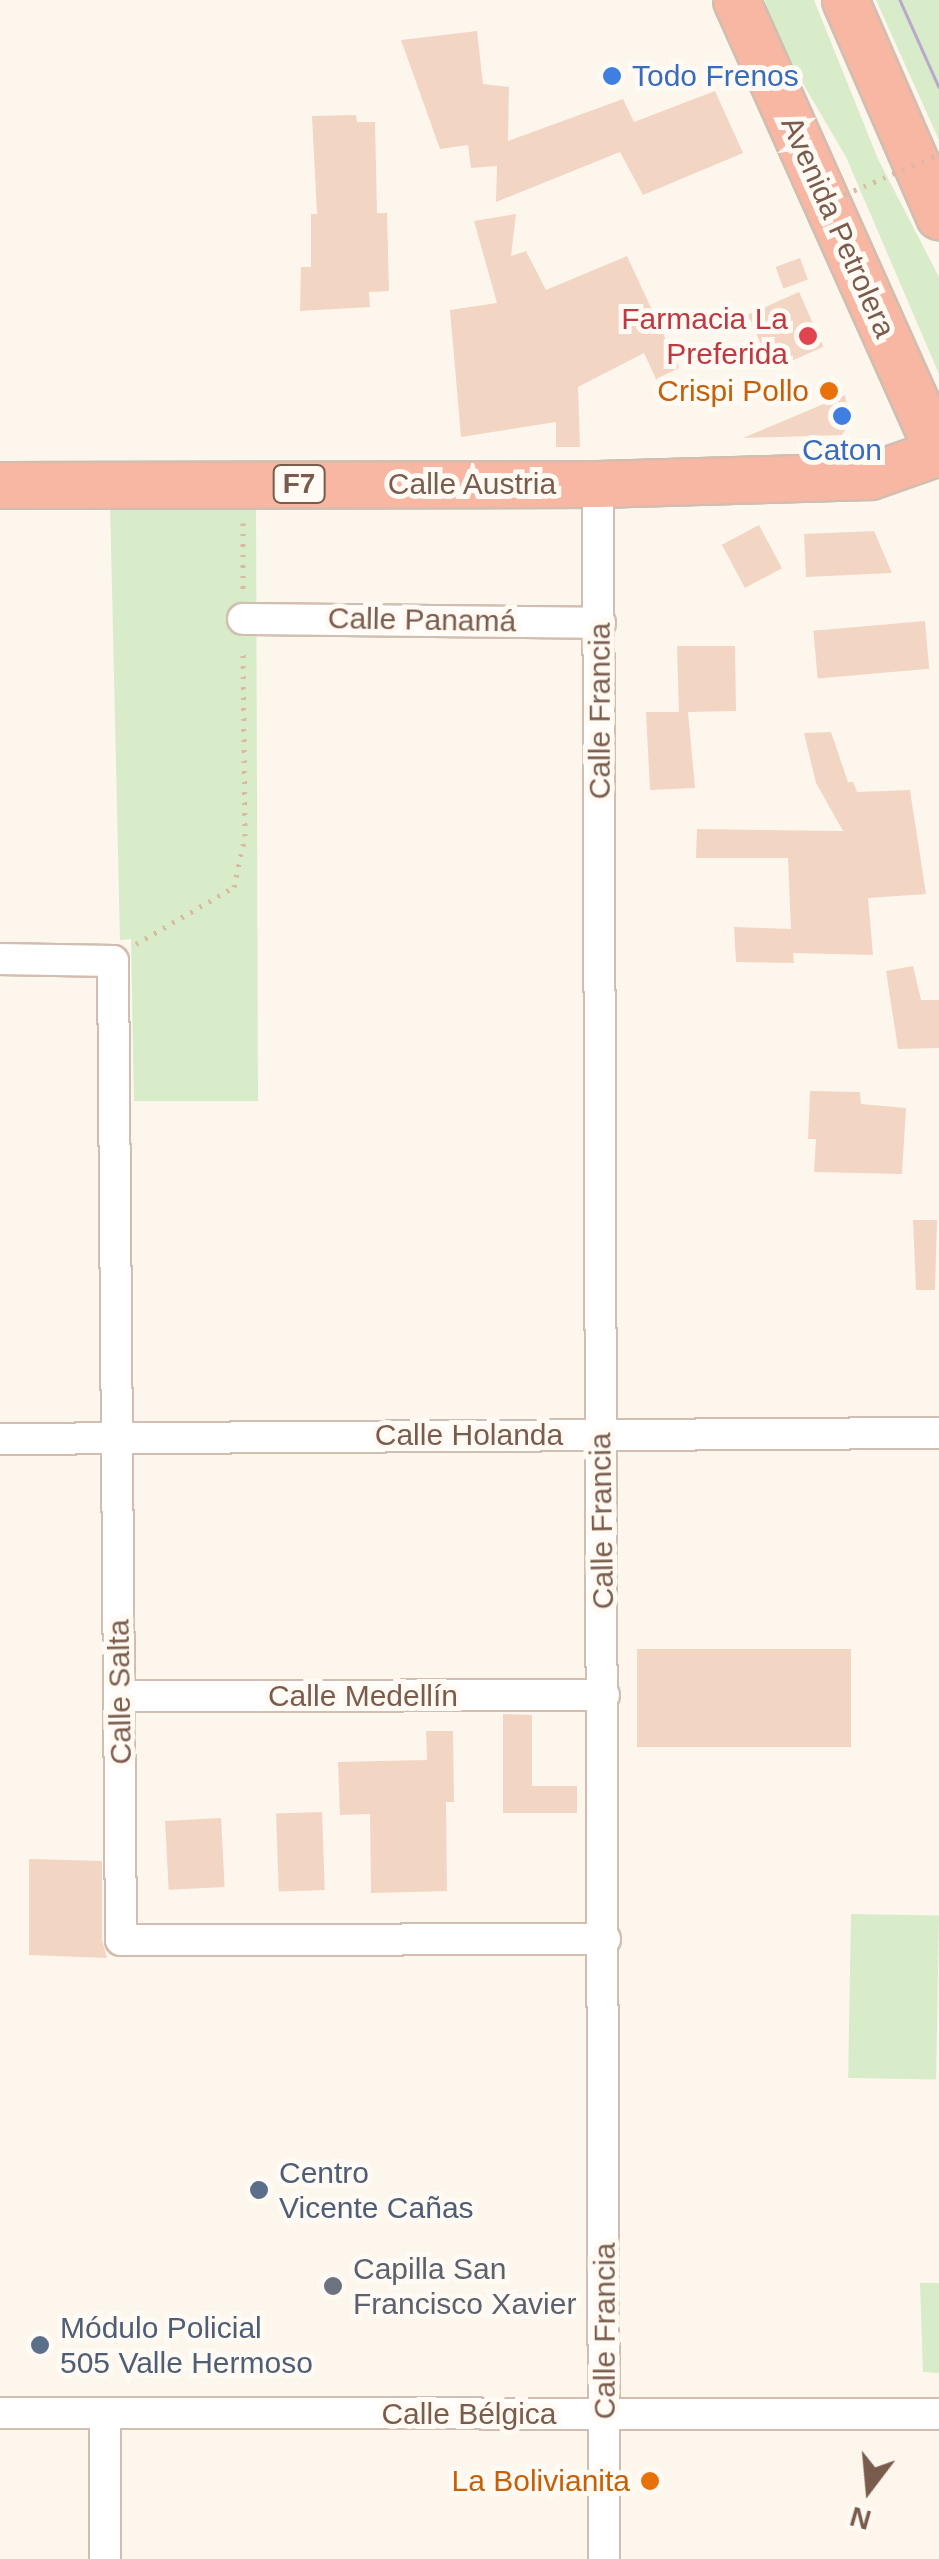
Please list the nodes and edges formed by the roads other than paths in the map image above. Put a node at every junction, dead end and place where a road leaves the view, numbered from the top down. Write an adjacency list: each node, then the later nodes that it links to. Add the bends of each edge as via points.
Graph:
1 (736, 0): 4 (highway, Avenida Petrolera / F7)
2 (845, 0): 3 (highway)
3 (939, 216)
4 (939, 452): 5 (highway, Calle Austria / F7, via 870,476)
5 (598, 484): 6 (highway, Calle Austria / F7); 8 (street, Calle Francia)
6 (0, 485)
7 (243, 619): 8 (street, Calle Panamá)
8 (600, 622): 11 (street, Calle Francia)
9 (0, 960): 12 (street, Calle Salta, via 114,961)
10 (939, 1433): 11 (street, Calle Holanda)
11 (600, 1434): 12 (street, Calle Holanda); 14 (street, Calle Francia)
12 (116, 1438): 13 (street, Calle Holanda); 15 (street, Calle Salta)
13 (0, 1439)
14 (604, 1695): 15 (street, Calle Medellín); 16 (street, Calle Francia)
15 (122, 1696): 16 (street, Calle Salta, via 121,1940)
16 (605, 1939): 19 (street, Calle Francia)
17 (0, 2413): 18 (street, Calle Bélgica)
18 (105, 2413): 19 (street, Calle Bélgica); 21 (street)
19 (605, 2414): 20 (street, Calle Bélgica); 22 (street, Calle Francia)
20 (939, 2414)
21 (105, 2559)
22 (604, 2559)

